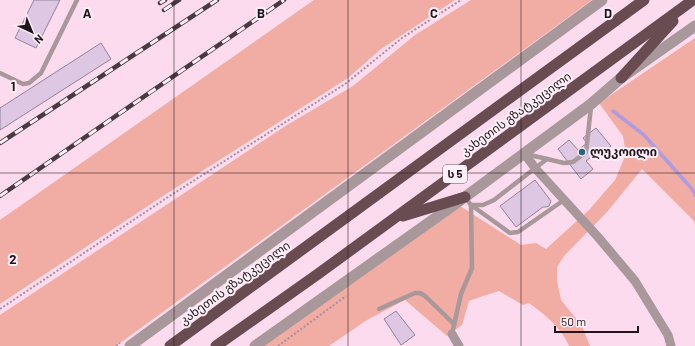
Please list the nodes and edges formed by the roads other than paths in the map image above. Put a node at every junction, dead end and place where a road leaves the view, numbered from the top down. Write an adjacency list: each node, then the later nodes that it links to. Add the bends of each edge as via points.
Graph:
1 (77, 0): 6 (lane, via 41,73 29,83 22,84)
2 (602, 0): 18 (street, კახეთის გზატკეცილი)
3 (644, 0): 19 (highway, კახეთის გზატკეცილი / ს 5)
4 (692, 1): 7 (highway); 14 (highway, კახეთის გზატკეცილი / ს 5)
5 (695, 26): 7 (street)
6 (0, 73)
7 (621, 78): 8 (street)
8 (591, 104): 9 (street); 10 (lane, via 586,152 572,162)
9 (524, 153): 10 (lane); 11 (street); 13 (street)
10 (547, 159): 11 (lane)
11 (535, 168): 12 (street); 13 (lane, via 494,200 483,205)
12 (564, 200): 13 (lane, via 514,233 510,233); 23 (street, via 636,281 668,335)
13 (468, 201): 14 (highway); 16 (lane, via 472,268 461,294); 21 (street)
14 (394, 219): 20 (highway, კახეთის გზატკეცილი / ს 5)
15 (379, 309): 16 (lane, via 420,293)
16 (454, 324): 17 (lane)
17 (452, 334): 22 (street)
18 (130, 346)
19 (170, 346)
20 (216, 346)
21 (255, 346)
22 (459, 346)
23 (671, 346)

